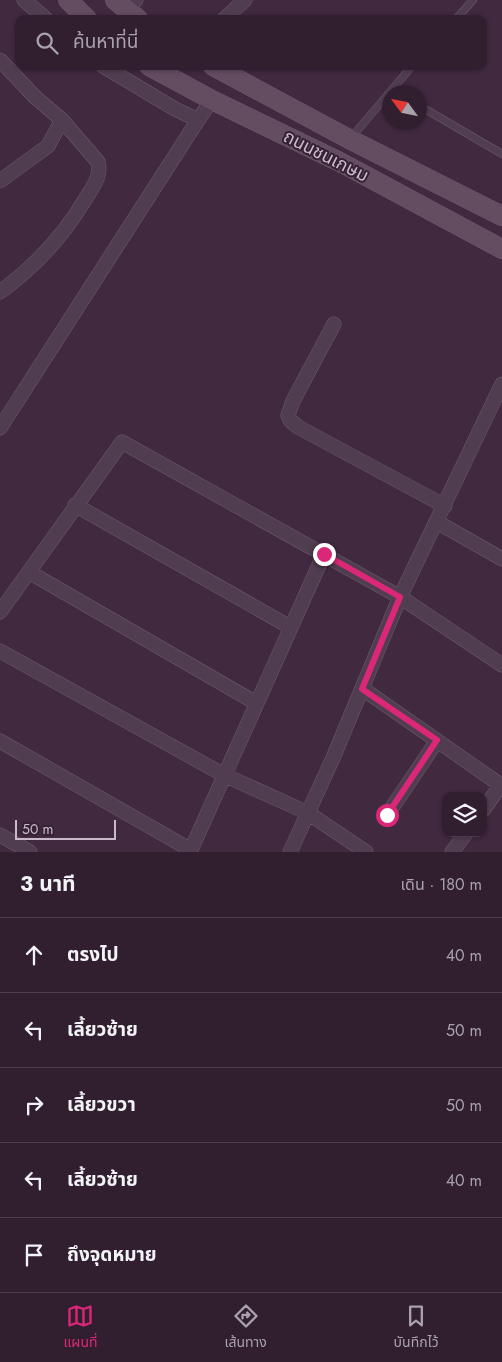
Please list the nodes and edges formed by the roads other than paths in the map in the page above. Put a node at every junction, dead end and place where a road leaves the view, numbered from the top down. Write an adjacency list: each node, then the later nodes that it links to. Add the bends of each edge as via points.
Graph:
1 (24, 0): 5 (street)
2 (68, 0): 6 (main road)
3 (245, 0): 7 (street)
4 (473, 0): 8 (lane)
5 (41, 15)
6 (83, 15)
7 (228, 15)
8 (460, 15)
9 (1, 64): 18 (street)
10 (110, 70): 19 (street)
11 (156, 70): 15 (main road, ถนนชนเกษม)
12 (220, 70): 20 (main road, ถนนชนเกษม)
13 (409, 70): 14 (lane)
14 (398, 85)
15 (212, 100): 19 (street); 24 (main road, ถนนชนเกษม, via 340,162)
16 (382, 104): 20 (lane)
17 (427, 110): 21 (lane)
18 (62, 120): 22 (street, via 48,146); 25 (street, via 98,162 99,173 73,220 50,250)
19 (198, 120): 28 (street)
20 (349, 139): 23 (main road, ถนนชนเกษม)
21 (502, 154)
22 (0, 181)
23 (499, 213)
24 (502, 249)
25 (0, 292)
26 (334, 324): 30 (street, via 293,401 288,415 290,420 351,457)
27 (502, 384): 30 (street)
28 (0, 428)
29 (75, 505): 32 (street, via 122,442); 34 (street); 37 (street)
30 (445, 506): 31 (street)
31 (437, 522): 33 (street); 35 (street)
32 (324, 554): 35 (street); 37 (street)
33 (502, 559)
34 (29, 572): 36 (street); 41 (street)
35 (400, 597): 39 (street); 40 (street)
36 (0, 612)
37 (290, 627): 41 (street)
38 (0, 651): 44 (street)
39 (502, 665)
40 (362, 689): 42 (street); 47 (street)
41 (256, 703): 44 (street)
42 (437, 740): 45 (street); 48 (street)
43 (0, 741): 51 (street)
44 (224, 775): 47 (street); 51 (street)
45 (502, 785): 46 (street)
46 (487, 805)
47 (308, 813): 52 (street); 54 (street)
48 (387, 815)
49 (0, 835): 53 (street)
50 (463, 837): 55 (street)
51 (190, 851)
52 (362, 851)
53 (30, 852)
54 (290, 852)
55 (452, 852)

